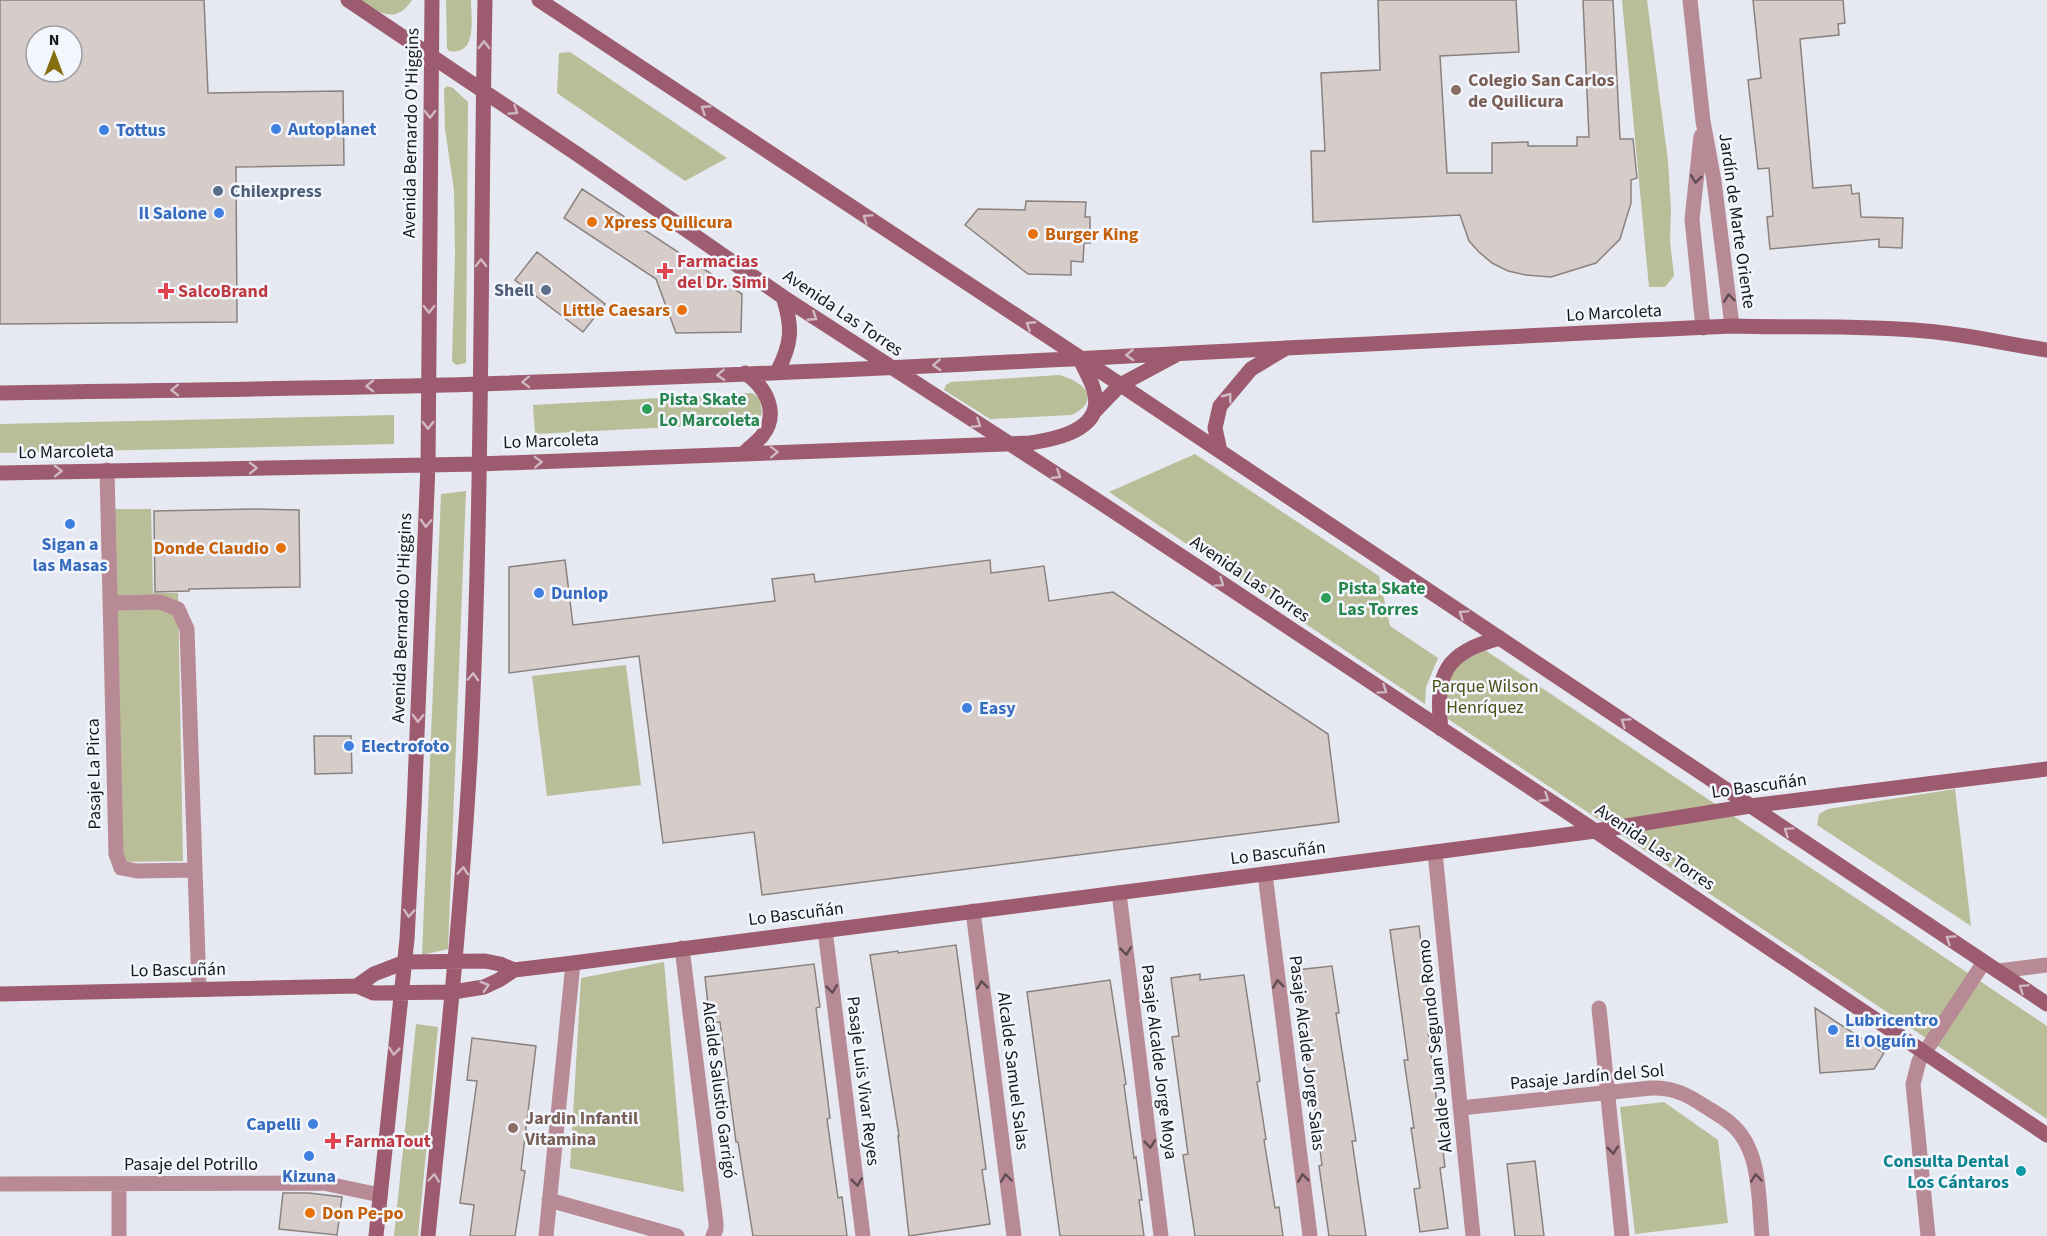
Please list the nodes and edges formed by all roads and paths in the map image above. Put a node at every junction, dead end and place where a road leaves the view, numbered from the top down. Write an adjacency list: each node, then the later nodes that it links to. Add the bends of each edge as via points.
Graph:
1 (348, 0): 6 (street, Avenida Las Torres)
2 (432, 0): 6 (street, Avenida Bernardo O'Higgins)
3 (485, 0): 7 (street, one-way to 3)
4 (539, 0): 15 (street, one-way to 4)
5 (1690, 0): 8 (street, Jardín de Marte Oriente)
6 (431, 56): 7 (street, Avenida Las Torres); 20 (street, Avenida Bernardo O'Higgins, one-way to 20)
7 (483, 90): 9 (street, Avenida Las Torres, one-way to 9); 19 (street, one-way to 7)
8 (1703, 121): 10 (street, Jardín de Marte Oriente, one-way to 8); 11 (street, Jardín de Marte Oriente, one-way to 11, via 1692,219)
9 (783, 297): 16 (street, Avenida Las Torres, one-way to 16); 17 (street, via 790,337)
10 (1732, 326): 11 (street, Lo Marcoleta); 13 (street, Lo Marcoleta, via 1926,331)
11 (1703, 328): 12 (street, Lo Marcoleta)
12 (1288, 347): 14 (street, Lo Marcoleta); 25 (street, one-way to 12, via 1215,428 1220,406 1251,369)
13 (2047, 350)
14 (1181, 352): 15 (street, Lo Marcoleta, one-way to 15); 21 (street, Lo Marcoleta)
15 (1079, 357): 16 (street, Lo Marcoleta, one-way to 16); 21 (street); 23 (street, via 1094,391)
16 (891, 368): 17 (street, Lo Marcoleta); 24 (street, Avenida Las Torres, one-way to 24)
17 (777, 372): 18 (street, Lo Marcoleta)
18 (745, 374): 19 (street, Lo Marcoleta, one-way to 19); 26 (street, via 766,394 769,420 763,435)
19 (480, 384): 20 (street, Lo Marcoleta); 27 (street)
20 (428, 385): 22 (street, Lo Marcoleta, one-way to 22); 28 (street, Avenida Bernardo O'Higgins, one-way to 28)
21 (1120, 385): 23 (street, Lo Marcoleta); 25 (street)
22 (0, 393)
23 (1094, 412): 24 (street, Lo Marcoleta, via 1071,433 1046,441)
24 (1008, 444): 26 (street, Lo Marcoleta, one-way to 24); 33 (street, Avenida Las Torres, one-way to 33)
25 (1220, 451): 32 (street, one-way to 25)
26 (744, 453): 27 (street, Lo Marcoleta, one-way to 26)
27 (479, 464): 28 (street, Lo Marcoleta); 44 (street, one-way to 27, via 470,758)
28 (428, 465): 29 (street, Lo Marcoleta, one-way to 28); 45 (street, Avenida Bernardo O'Higgins, one-way to 45)
29 (107, 471): 30 (street, Lo Marcoleta, one-way to 29); 31 (street, Pasaje La Pirca)
30 (0, 472)
31 (110, 603): 38 (street, via 160,602 178,609 187,629); 38 (street, Pasaje La Pirca, via 116,854 121,868)
32 (1500, 638): 33 (street, via 1469,649 1451,662 1440,688); 35 (street, one-way to 32)
33 (1441, 729): 36 (street, Avenida Las Torres, one-way to 36)
34 (2047, 769): 35 (street, Lo Bascuñán)
35 (1750, 806): 36 (street, Lo Bascuñán); 46 (street, one-way to 35)
36 (1595, 831): 37 (street, Lo Bascuñán); 58 (street, Avenida Las Torres)
37 (1435, 852): 39 (street, Lo Bascuñán); 60 (street, Alcalde Juan Segundo Romo)
38 (195, 870): 52 (street)
39 (1264, 874): 40 (street, Lo Bascuñán); 75 (street, Pasaje Alcalde Jorge Salas, one-way to 39)
40 (1119, 893): 41 (street, Lo Bascuñán); 74 (street, Pasaje Alcalde Jorge Moya, one-way to 74)
41 (973, 911): 42 (street, Lo Bascuñán); 73 (street, Alcalde Samuel Salas, one-way to 41)
42 (825, 930): 43 (street, Lo Bascuñán); 72 (street, Pasaje Luis Vivar Reyes, one-way to 72)
43 (682, 948): 47 (street, Lo Bascuñán); 71 (street, Alcalde Salustio Garrigó, via 716,1223)
44 (456, 961): 45 (street, Lo Bascuñán); 49 (street, Lo Bascuñán, via 485,961); 53 (street)
45 (405, 962): 51 (street, Lo Bascuñán, via 374,974); 54 (street, Avenida Bernardo O'Higgins)
46 (1984, 962): 50 (street); 58 (street)
47 (573, 963): 49 (street, Lo Bascuñán); 65 (street)
48 (2047, 965): 50 (street)
49 (514, 970): 53 (street, Lo Bascuñán, one-way to 49, via 484,987)
50 (1998, 971): 56 (street, one-way to 50)
51 (357, 986): 52 (street, Lo Bascuñán); 54 (street, Lo Bascuñán, via 373,993)
52 (199, 988): 55 (street, Lo Bascuñán)
53 (453, 992): 54 (street, Lo Bascuñán); 68 (street, one-way to 53)
54 (401, 993): 64 (street, Avenida Bernardo O'Higgins, one-way to 64)
55 (0, 994)
56 (2047, 1004)
57 (1599, 1008): 59 (street)
58 (1925, 1052): 61 (street, Avenida Las Torres); 79 (street, via 1913,1084)
59 (1607, 1092): 60 (street, Pasaje Jardín del Sol); 77 (street, one-way to 77); 78 (street, Pasaje Jardín del Sol, one-way to 59, via 1755,1166 1745,1142 1730,1123 1690,1096 1669,1088)
60 (1460, 1108): 76 (street, Alcalde Juan Segundo Romo)
61 (2047, 1135)
62 (0, 1184): 63 (street, Pasaje del Potrillo)
63 (119, 1184): 64 (street, Pasaje del Potrillo, via 322,1183); 66 (street)
64 (380, 1195): 67 (street, Avenida Bernardo O'Higgins)
65 (549, 1200): 69 (street); 70 (street)
66 (119, 1236)
67 (376, 1236)
68 (428, 1236)
69 (546, 1236)
70 (677, 1236)
71 (713, 1236)
72 (864, 1236)
73 (1014, 1236)
74 (1161, 1236)
75 (1310, 1236)
76 (1473, 1236)
77 (1622, 1236)
78 (1762, 1236)
79 (1928, 1236)

